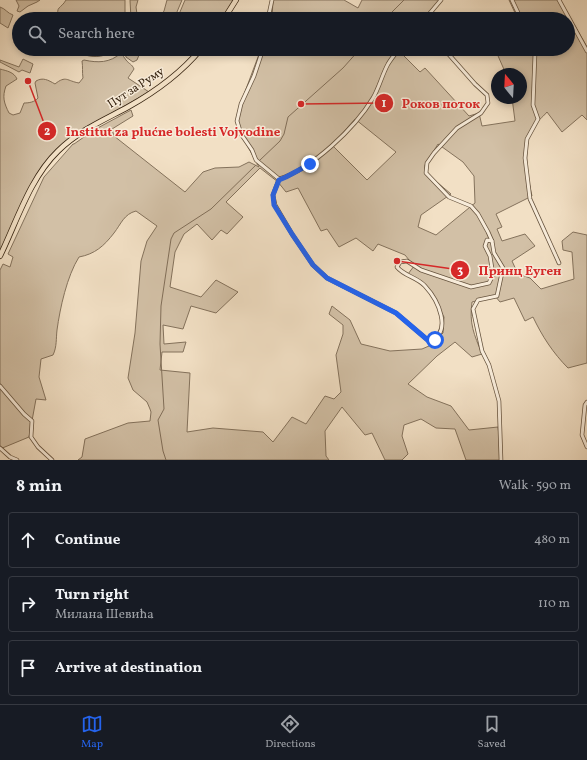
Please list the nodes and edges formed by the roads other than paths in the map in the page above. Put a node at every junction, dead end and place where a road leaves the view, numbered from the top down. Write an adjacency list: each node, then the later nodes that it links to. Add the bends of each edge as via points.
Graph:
1 (236, 0): 6 (main road)
2 (272, 0): 7 (street)
3 (441, 0): 8 (street)
4 (512, 0): 9 (street)
5 (559, 0): 10 (street)
6 (228, 12)
7 (269, 12)
8 (431, 12)
9 (518, 12)
10 (566, 12)
11 (575, 29): 12 (street)
12 (587, 51)
13 (194, 56): 20 (main road, Пут за Руму, via 160,87 74,137 58,151 37,179)
14 (261, 56): 18 (street, via 237,121 241,134 256,160)
15 (394, 56): 18 (street, via 374,98 357,120 321,156)
16 (450, 56): 19 (street, via 487,95 488,103 481,113 457,128 434,153 426,163 426,173 449,197 471,206)
17 (535, 56): 21 (street, via 533,105 538,119 527,139 525,158 530,199)
18 (279, 180): 19 (street, via 273,195 274,205 313,265 327,278 396,313 430,342 435,340 442,329 440,309 425,286 412,276 401,272 397,267 400,262 407,261 421,270 471,287 489,283 493,275 490,256 485,246 487,240)
19 (492, 241): 28 (street, via 494,253 503,268 497,296 478,300 473,309 482,351 489,365 499,401)
20 (0, 256)
21 (559, 263)
22 (0, 386): 27 (street, via 32,421 31,437)
23 (587, 402): 24 (street, via 582,435)
24 (587, 447)
25 (0, 448): 26 (street)
26 (17, 460)
27 (52, 460)
28 (501, 460)

